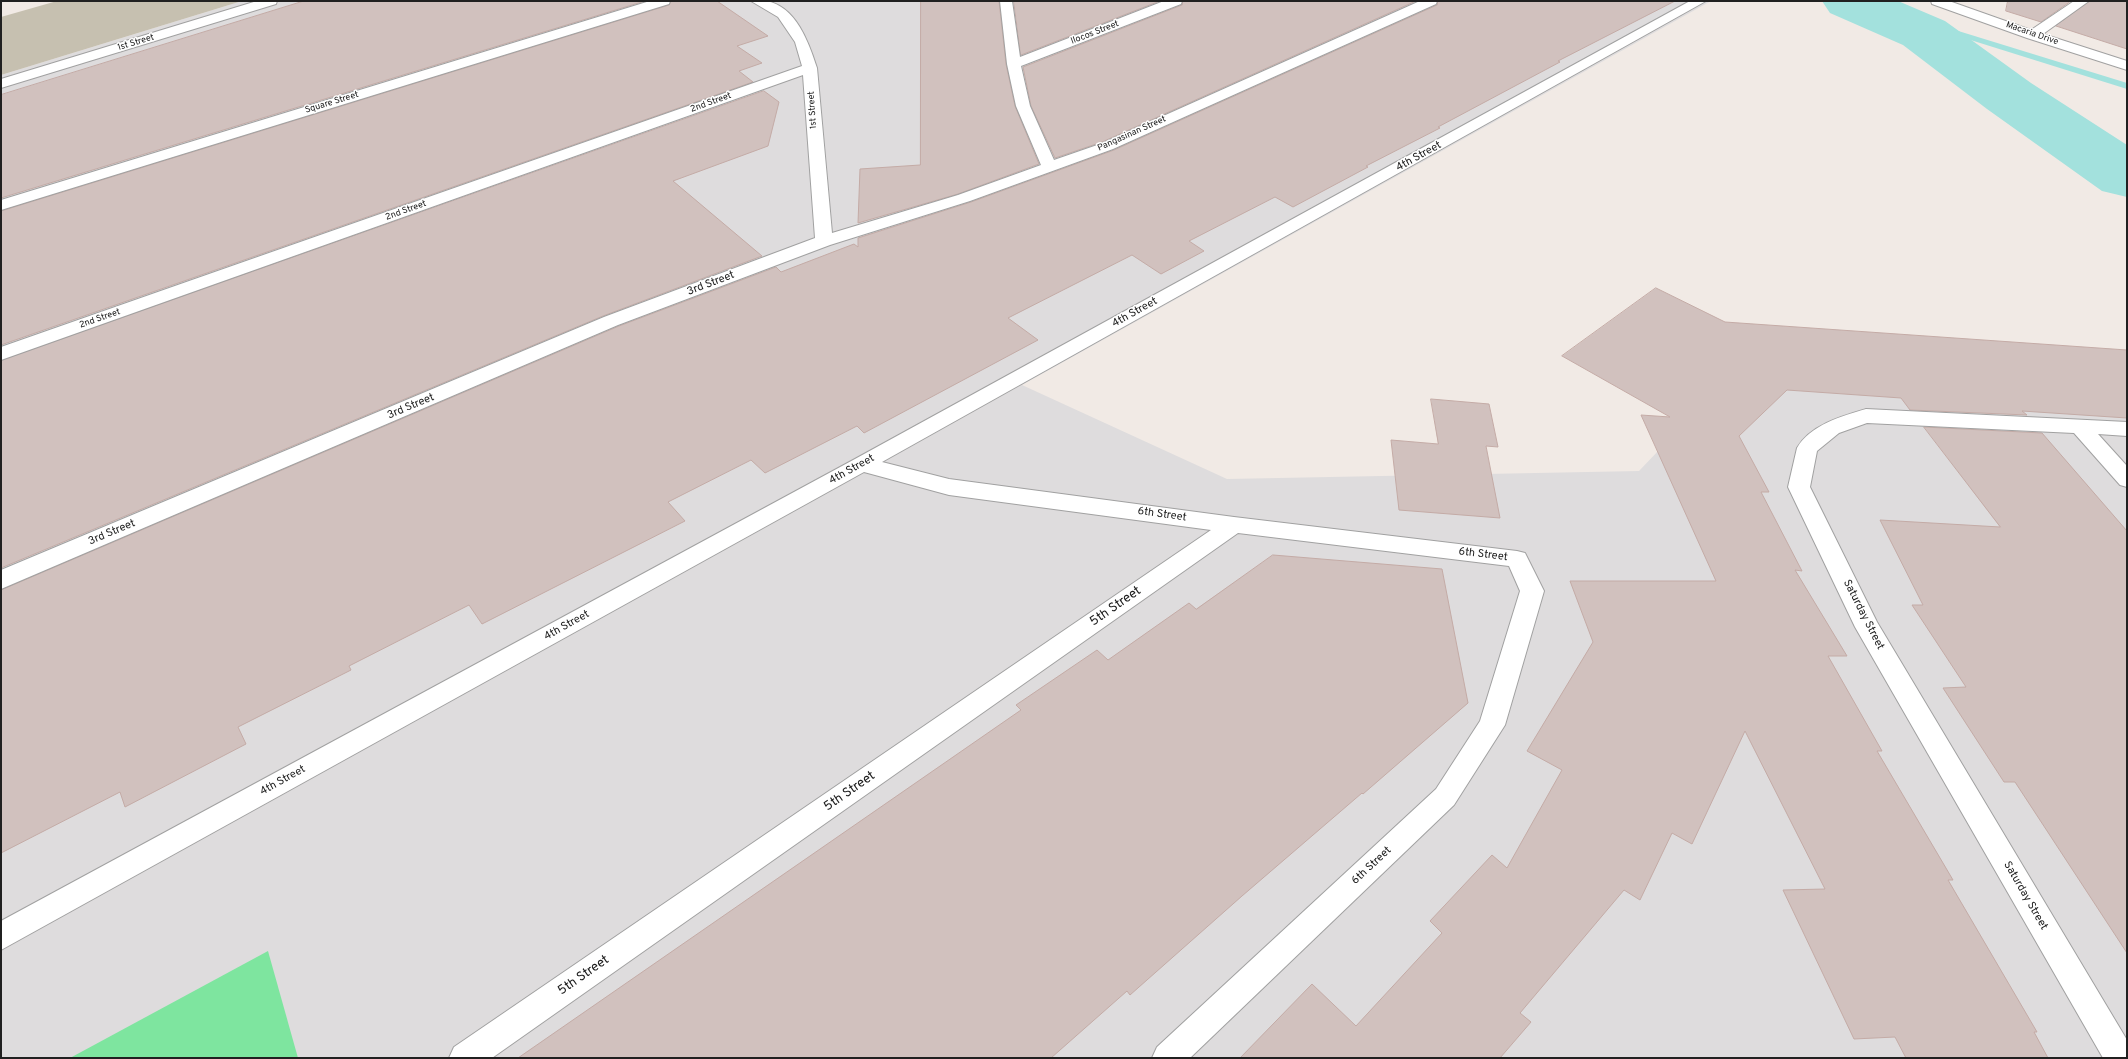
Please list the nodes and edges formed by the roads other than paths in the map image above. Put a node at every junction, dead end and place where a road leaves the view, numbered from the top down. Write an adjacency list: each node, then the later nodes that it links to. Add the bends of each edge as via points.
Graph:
1 (271, 1): 14 (street, 1st Street)
2 (664, 1): 16 (street, Square Street)
3 (757, 1): 13 (street, 1st Street, via 783,14 802,42)
4 (1006, 1): 11 (street)
5 (1176, 1): 11 (street, Ilocos Street)
6 (1431, 1): 15 (street, Pangasinan Street, via 1108,146)
7 (1700, 1): 21 (street, 4th Street)
8 (1937, 1): 10 (street, Macaria Drive)
9 (2083, 1): 10 (street)
10 (2032, 35): 12 (street, Macaria Drive)
11 (1014, 64): 15 (street, via 1023,106)
12 (2127, 66)
13 (810, 68): 17 (street, 1st Street); 18 (street, 2nd Street)
14 (1, 84)
15 (1050, 168): 17 (street, Pangasinan Street, via 964,198)
16 (1, 205)
17 (824, 241): 24 (street, 3rd Street, via 611,322)
18 (1, 354)
19 (2079, 426): 20 (street, Saturday Street); 22 (street); 28 (street, Saturday Street, via 1866,416 1832,428 1807,448 1800,487 1867,627)
20 (2127, 429)
21 (862, 464): 23 (street, 6th Street, via 950,487); 25 (street, 4th Street)
22 (2127, 480)
23 (1234, 525): 26 (street, 5th Street); 27 (street, 6th Street, via 1517,559 1532,591 1492,725 1445,798)
24 (1, 580)
25 (1, 936)
26 (465, 1058)
27 (1168, 1058)
28 (2120, 1058)

